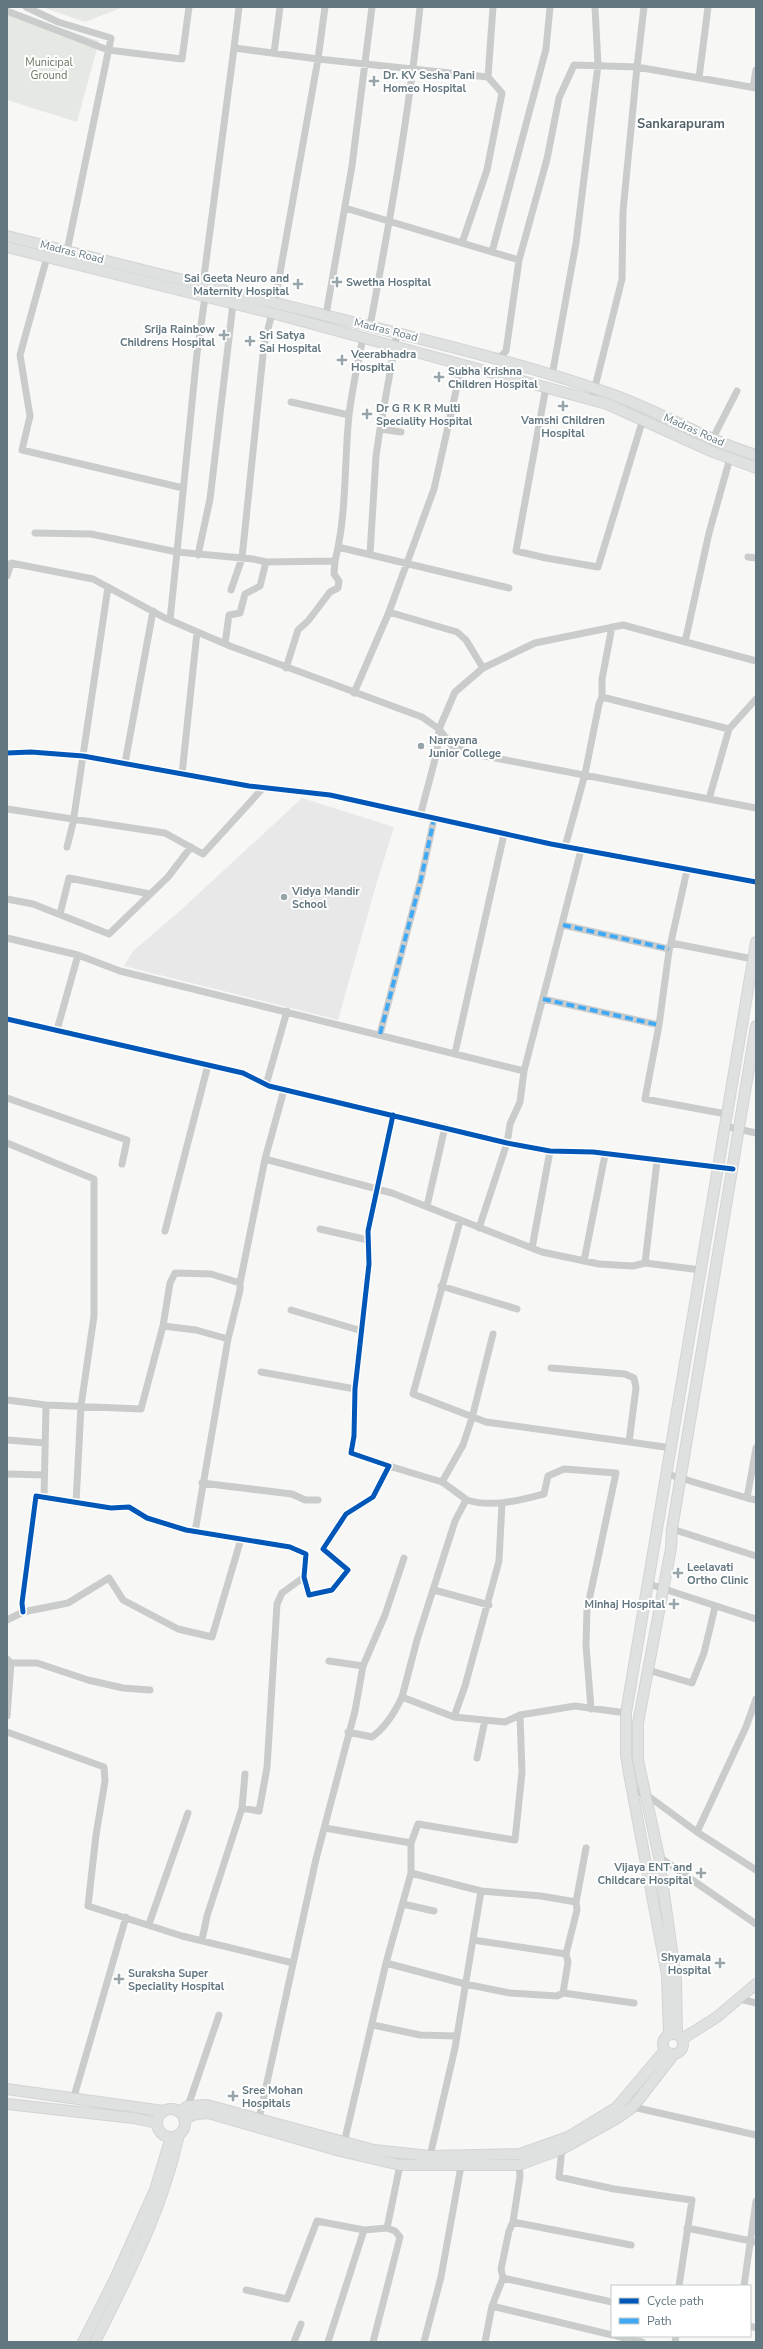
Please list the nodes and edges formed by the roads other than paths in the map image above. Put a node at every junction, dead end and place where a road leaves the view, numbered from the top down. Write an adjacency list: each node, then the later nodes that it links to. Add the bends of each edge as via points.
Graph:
1 (26, 7): 15 (street, via 58,22 111,38)
2 (189, 7): 15 (street, via 182,59)
3 (239, 7): 14 (street)
4 (280, 7): 16 (street)
5 (325, 7): 17 (street)
6 (372, 7): 18 (street)
7 (420, 7): 21 (street)
8 (493, 7): 23 (street)
9 (550, 7): 32 (street, via 546,49)
10 (595, 7): 19 (street)
11 (644, 7): 20 (street)
12 (708, 7): 24 (street)
13 (7, 11): 15 (street)
14 (234, 48): 16 (street); 35 (street)
15 (108, 50): 31 (street)
16 (274, 53): 17 (street)
17 (318, 60): 18 (street); 37 (street)
18 (366, 64): 21 (street); 26 (street)
19 (598, 65): 20 (street); 34 (street, via 574,65 559,98 547,159); 47 (street, via 576,243)
20 (636, 67): 24 (street); 49 (street, via 623,211 622,279)
21 (414, 70): 23 (street); 27 (street)
22 (756, 70): 25 (street)
23 (488, 77): 29 (street, via 502,93 487,170)
24 (699, 78): 25 (street)
25 (754, 88)
26 (345, 208): 27 (street); 40 (street)
27 (390, 222): 29 (street); 41 (street)
28 (7, 236): 31 (main road, Madras Road)
29 (462, 243): 32 (street)
30 (7, 247): 33 (main road)
31 (66, 251): 35 (main road, Madras Road)
32 (492, 252): 34 (street)
33 (47, 257): 36 (main road); 61 (street, via 20,355 30,416 22,450)
34 (519, 260): 45 (street, via 506,351)
35 (203, 284): 37 (main road, Madras Road)
36 (206, 297): 38 (main road); 61 (street, via 197,352)
37 (275, 301): 39 (street); 40 (main road, Madras Road)
38 (233, 304): 39 (main road); 66 (street, via 210,499)
39 (272, 313): 43 (main road); 68 (street, via 264,345)
40 (326, 315): 41 (main road, Madras Road)
41 (370, 326): 42 (main road, Madras Road)
42 (397, 332): 44 (street); 45 (main road, Madras Road)
43 (363, 337): 44 (main road); 53 (street)
44 (396, 346): 46 (main road); 55 (street)
45 (497, 360): 47 (main road, Madras Road)
46 (462, 364): 48 (main road); 72 (street, via 434,489)
47 (552, 376): 49 (main road, Madras Road)
48 (546, 387): 51 (main road); 54 (street, via 516,551 598,567)
49 (595, 389): 51 (street); 57 (main road, Madras Road)
50 (737, 392): 57 (street)
51 (592, 399): 54 (main road)
52 (291, 402): 53 (street)
53 (349, 415): 63 (street, via 346,478)
54 (643, 419): 59 (main road)
55 (380, 429): 56 (street); 65 (street)
56 (401, 432)
57 (713, 438): 58 (main road, Madras Road)
58 (756, 455)
59 (730, 458): 60 (main road); 82 (street, via 709,533)
60 (756, 468)
61 (183, 488): 64 (street)
62 (35, 533): 64 (street, via 91,534)
63 (338, 547): 65 (street); 70 (street)
64 (177, 552): 66 (street); 79 (street)
65 (370, 554): 72 (street)
66 (198, 555): 68 (street)
67 (748, 557): 69 (street)
68 (242, 558): 71 (street); 76 (street)
69 (756, 558)
70 (335, 561): 71 (street); 85 (street, via 334,574 339,581 338,588 330,592 298,630)
71 (266, 562): 83 (street, via 260,586 245,594 240,612 228,615)
72 (407, 563): 75 (street); 78 (street)
73 (7, 576): 74 (street, via 11,563 93,579)
74 (108, 587): 77 (street); 93 (street)
75 (509, 588)
76 (231, 590)
77 (153, 612): 79 (street); 94 (street)
78 (389, 612): 86 (street, via 457,632 466,640); 87 (street)
79 (170, 620): 81 (street)
80 (612, 628): 82 (street, via 623,625); 86 (street, via 534,643); 88 (street, via 602,679)
81 (197, 632): 83 (street); 95 (street)
82 (685, 642): 84 (street)
83 (225, 644): 85 (street)
84 (756, 661)
85 (286, 668): 87 (street)
86 (483, 668): 90 (street, via 455,692)
87 (354, 693): 90 (street, via 422,717)
88 (602, 698): 91 (street); 96 (street)
89 (756, 698): 91 (street)
90 (439, 729): 96 (street, via 452,746 469,753); 101 (street, via 437,752)
91 (729, 729): 98 (street)
92 (7, 753): 93 (street)
93 (83, 756): 94 (street); 102 (street)
94 (125, 763): 95 (street)
95 (182, 774): 97 (street)
96 (584, 775): 98 (street); 107 (street)
97 (263, 788): 101 (street, via 330,795); 106 (street, via 203,854)
98 (709, 799): 99 (street)
99 (756, 808)
100 (7, 809): 102 (street)
101 (420, 816): 103 (street)
102 (73, 819): 105 (street); 106 (street, via 165,833)
103 (434, 819): 104 (street); 126 (street, via 421,879)
104 (504, 834): 107 (street); 127 (street)
105 (67, 847)
106 (191, 847): 111 (street, via 168,877)
107 (565, 847): 108 (street)
108 (581, 850): 109 (street); 114 (street)
109 (687, 870): 110 (street); 117 (street)
110 (756, 882)
111 (150, 894): 113 (street, via 109,934); 113 (street, via 69,878)
112 (7, 899): 113 (street, via 33,904)
113 (60, 914)
114 (563, 925): 117 (street); 120 (street)
115 (7, 938): 118 (street)
116 (756, 942): 119 (main road)
117 (670, 946): 119 (street); 123 (street)
118 (78, 955): 121 (street, via 120,971); 125 (street)
119 (753, 959): 133 (main road)
120 (544, 999): 123 (street); 129 (street)
121 (287, 1011): 126 (street); 130 (street)
122 (7, 1019): 125 (street)
123 (659, 1025): 133 (street, via 645,1099)
124 (756, 1026): 137 (main road)
125 (57, 1030): 128 (street)
126 (380, 1034): 127 (street)
127 (455, 1053): 129 (street)
128 (208, 1064): 130 (street, via 243,1073); 153 (street)
129 (524, 1071): 140 (street, via 520,1102 510,1124)
130 (266, 1085): 131 (street)
131 (284, 1090): 134 (street); 143 (street)
132 (7, 1098): 145 (street, via 127,1140)
133 (726, 1114): 135 (main road)
134 (393, 1115): 136 (street); 148 (street)
135 (724, 1126): 137 (street); 146 (main road)
136 (444, 1127): 140 (street); 149 (street)
137 (740, 1130): 138 (street); 147 (main road)
138 (756, 1134)
139 (7, 1143): 172 (street, via 94,1179 94,1316)
140 (507, 1143): 141 (street); 151 (street)
141 (550, 1151): 142 (street, via 592,1152); 155 (street)
142 (605, 1155): 144 (street); 156 (street)
143 (265, 1160): 148 (street); 159 (street)
144 (657, 1161): 146 (street); 157 (street)
145 (122, 1164)
146 (717, 1165): 147 (street); 158 (main road)
147 (734, 1169): 183 (main road)
148 (376, 1189): 149 (street); 154 (street)
149 (427, 1206): 150 (street)
150 (460, 1221): 151 (street); 160 (street)
151 (479, 1228): 155 (street)
152 (320, 1229): 154 (street)
153 (165, 1231)
154 (368, 1240): 164 (street, via 369,1264)
155 (532, 1248): 156 (street)
156 (584, 1261): 157 (street, via 633,1266)
157 (645, 1262): 158 (street)
158 (701, 1270): 177 (main road)
159 (240, 1283): 163 (street, via 211,1274 175,1273 170,1283); 166 (street)
160 (442, 1286): 161 (street); 173 (street, via 413,1394)
161 (516, 1309)
162 (291, 1310): 164 (street)
163 (163, 1326): 166 (street, via 196,1330); 172 (street, via 141,1409)
164 (362, 1331): 169 (street)
165 (493, 1334): 173 (street)
166 (228, 1339): 185 (street)
167 (551, 1368): 175 (street, via 625,1374 634,1378 636,1388)
168 (261, 1372): 169 (street)
169 (355, 1389): 179 (street, via 351,1453)
170 (7, 1400): 171 (street)
171 (46, 1405): 172 (street); 176 (street)
172 (81, 1406): 191 (street)
173 (472, 1418): 175 (street); 184 (street, via 463,1445)
174 (7, 1440): 176 (street)
175 (630, 1442): 177 (street)
176 (45, 1443): 182 (street)
177 (672, 1448): 181 (main road)
178 (756, 1448): 187 (street)
179 (389, 1466): 184 (street); 198 (street, via 373,1498 346,1514 323,1549 348,1570 332,1590 309,1595)
180 (7, 1474): 182 (street)
181 (667, 1474): 183 (street); 199 (main road)
182 (44, 1475): 186 (street)
183 (681, 1478): 187 (street); 193 (main road)
184 (442, 1482): 189 (street, via 458,1491)
185 (202, 1483): 188 (street, via 292,1494 305,1500); 194 (street)
186 (44, 1498): 191 (street); 204 (street, via 36,1496)
187 (747, 1498): 190 (street)
188 (318, 1500)
189 (466, 1500): 192 (street); 201 (street, via 455,1521)
190 (756, 1500)
191 (76, 1503): 194 (street, via 111,1508 129,1507 147,1518)
192 (502, 1503): 202 (street, via 499,1561); 214 (street, via 544,1494 548,1476 564,1469 616,1474 587,1610 586,1645)
193 (672, 1529): 196 (street); 200 (main road)
194 (195, 1532): 195 (street)
195 (241, 1539): 198 (street, via 290,1547 306,1554); 204 (street, via 212,1637 178,1629 123,1600 109,1578 68,1603)
196 (756, 1556)
197 (404, 1558): 209 (street, via 385,1615)
198 (304, 1577): 228 (street, via 282,1593 277,1604 267,1768 259,1811)
199 (649, 1584): 200 (street); 215 (main road)
200 (664, 1589): 203 (street); 210 (main road)
201 (434, 1590): 202 (street); 212 (street)
202 (489, 1605): 218 (street)
203 (715, 1607): 205 (street); 210 (street, via 704,1653 692,1683)
204 (23, 1612): 206 (street)
205 (756, 1618)
206 (7, 1620)
207 (9, 1661): 211 (street, via 37,1663 88,1680 123,1688); 217 (street)
208 (329, 1661): 209 (street)
209 (363, 1666): 221 (street, via 355,1711)
210 (648, 1670): 223 (main road)
211 (150, 1690)
212 (402, 1697): 218 (street); 221 (street, via 394,1713 372,1737)
213 (756, 1698): 231 (street, via 746,1727)
214 (591, 1709): 215 (street); 216 (street, via 575,1706)
215 (626, 1713): 222 (main road)
216 (520, 1715): 219 (street, via 505,1722); 232 (street, via 522,1772 515,1840 418,1824)
217 (7, 1716)
218 (454, 1717): 219 (street)
219 (485, 1720): 224 (street)
220 (7, 1732): 241 (street, via 104,1766 105,1781 88,1906)
221 (348, 1732): 230 (street)
222 (626, 1735): 223 (main road); 226 (main road, via 626,1755)
223 (638, 1736): 227 (main road, via 638,1760)
224 (477, 1758)
225 (245, 1774): 228 (street)
226 (633, 1791): 227 (street); 247 (main road)
227 (644, 1793): 231 (street); 234 (main road)
228 (242, 1808): 244 (street, via 207,1916)
229 (188, 1813): 242 (street)
230 (325, 1828): 232 (street); 248 (street)
231 (697, 1832): 235 (street)
232 (411, 1843): 236 (street)
233 (586, 1848): 238 (street)
234 (659, 1857): 243 (street); 247 (main road)
235 (756, 1870)
236 (411, 1873): 237 (street); 239 (street)
237 (481, 1891): 238 (street); 245 (street)
238 (576, 1902): 246 (street, via 577,1910)
239 (403, 1904): 240 (street); 249 (street)
240 (434, 1911)
241 (126, 1917): 242 (street); 262 (street)
242 (149, 1924): 244 (street)
243 (756, 1924)
244 (202, 1940): 248 (street)
245 (473, 1940): 246 (street); 250 (street)
246 (566, 1954): 252 (street, via 568,1962)
247 (669, 1960): 259 (main road)
248 (293, 1962): 268 (street)
249 (386, 1962): 250 (street); 257 (street)
250 (465, 1984): 252 (street, via 510,1993 557,1996); 258 (street)
251 (756, 1984): 253 (main road)
252 (563, 1993): 254 (street)
253 (740, 1999): 255 (street); 259 (main road, via 718,2017)
254 (634, 2003)
255 (756, 2003)
256 (219, 2015): 264 (street)
257 (372, 2025): 258 (street, via 420,2035); 272 (street)
258 (455, 2036): 274 (street, via 455,2048)
259 (676, 2036): 260 (main road, via 663,2040); 260 (main road, via 682,2048)
260 (669, 2052): 265 (main road); 274 (main road, via 617,2107 568,2137 520,2154)
261 (7, 2090): 262 (main road)
262 (73, 2100): 266 (main road)
263 (7, 2104): 269 (main road)
264 (188, 2106): 267 (main road); 268 (main road, via 207,2104)
265 (633, 2107): 271 (street); 273 (main road, via 593,2133)
266 (163, 2112): 267 (main road, via 172,2109); 269 (main road)
267 (181, 2115): 270 (main road, via 184,2126); 275 (main road, via 208,2113 340,2151)
268 (259, 2119): 272 (main road)
269 (157, 2123): 270 (main road, via 160,2131)
270 (175, 2135): 294 (main road, via 155,2190); 295 (main road, via 172,2166 156,2213)
271 (756, 2136)
272 (344, 2143): 274 (main road, via 374,2150)
273 (562, 2149): 276 (main road); 281 (street, via 559,2177 614,2189 692,2200)
274 (430, 2156)
275 (400, 2165): 277 (main road); 280 (street)
276 (519, 2165): 277 (main road); 279 (street)
277 (460, 2166): 299 (street, via 442,2277)
278 (756, 2201): 283 (street)
279 (514, 2222): 284 (street); 285 (street, via 509,2231)
280 (386, 2228): 282 (street); 298 (street, via 395,2231 400,2237)
281 (687, 2228): 283 (street); 286 (street)
282 (364, 2230): 288 (street, via 317,2221 287,2299); 297 (street)
283 (753, 2241): 287 (street)
284 (631, 2245)
285 (502, 2278): 289 (street); 290 (street)
286 (680, 2285)
287 (744, 2285)
288 (246, 2290)
289 (611, 2302)
290 (492, 2306): 292 (street); 300 (street)
291 (301, 2324): 296 (street)
292 (611, 2335)
293 (621, 2337): 301 (street)
294 (83, 2342)
295 (95, 2342)
296 (294, 2342)
297 (328, 2342)
298 (372, 2342)
299 (424, 2342)
300 (485, 2342)
301 (642, 2342)

